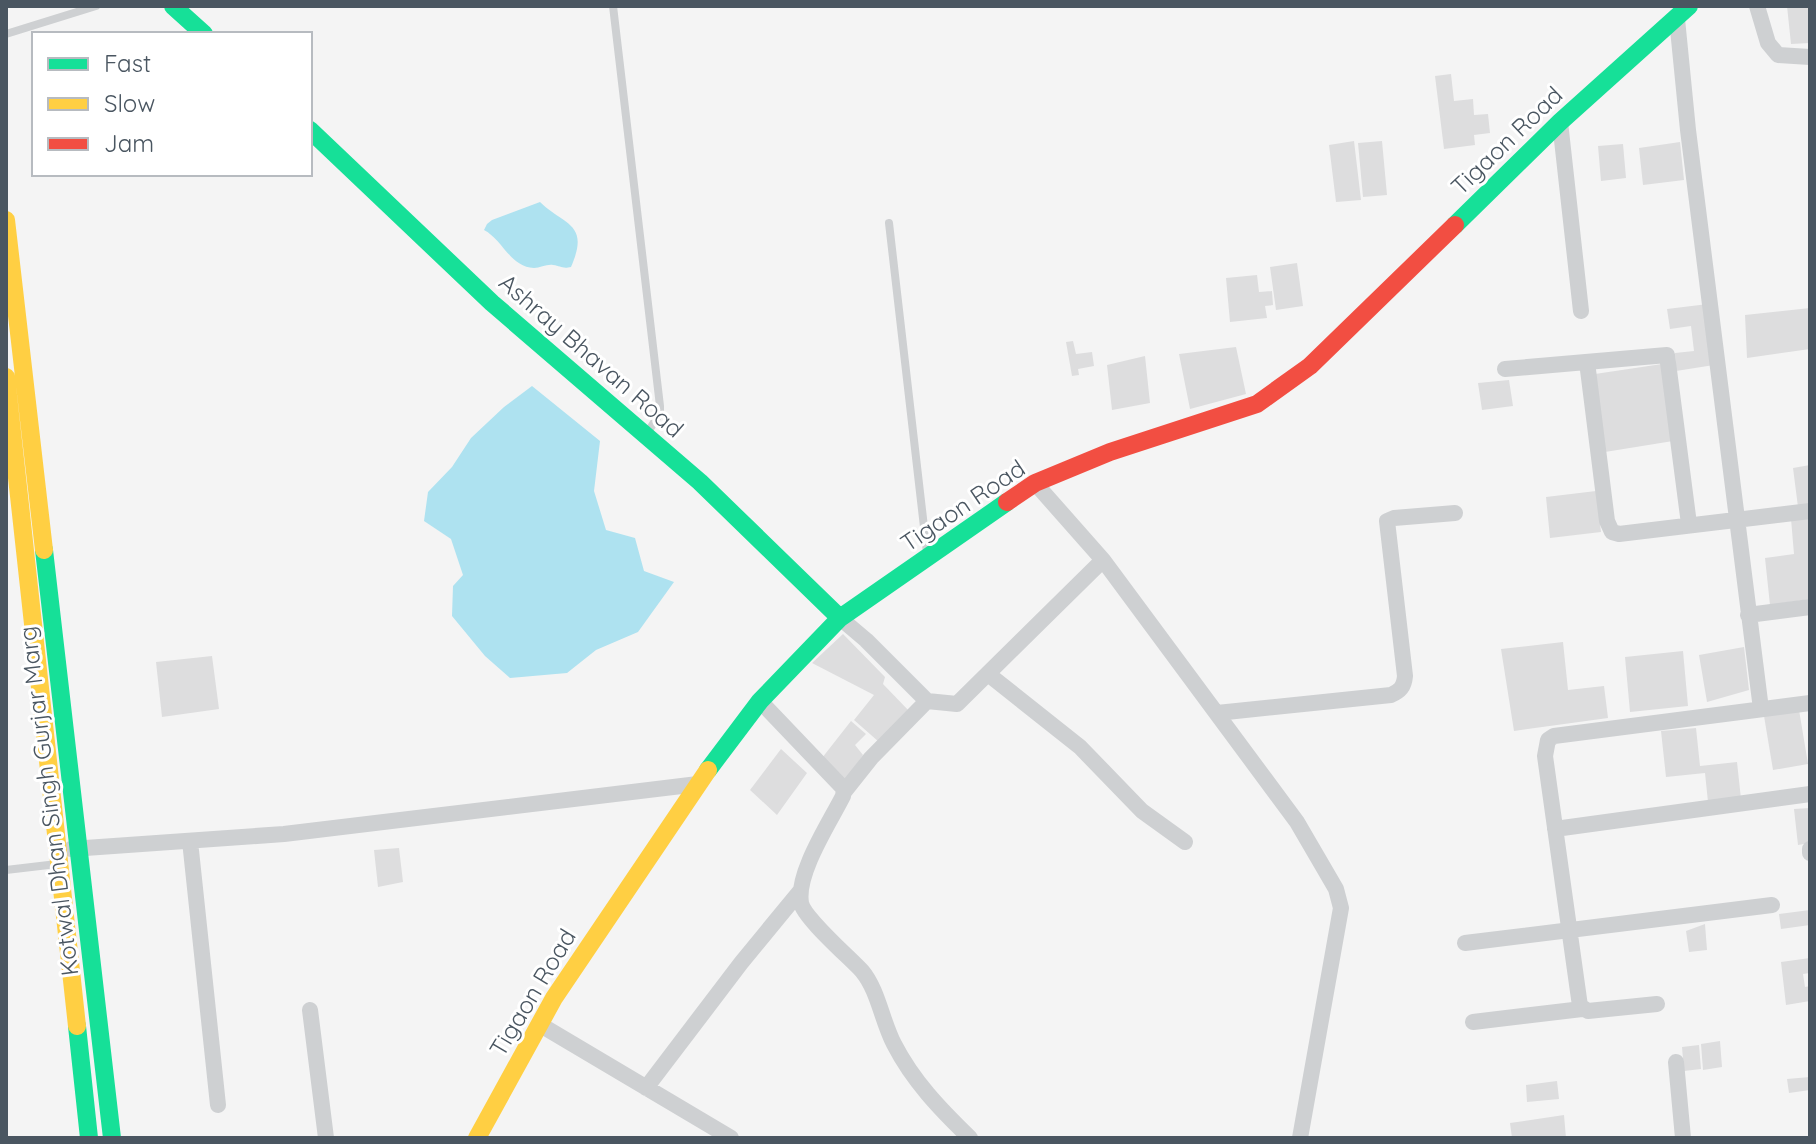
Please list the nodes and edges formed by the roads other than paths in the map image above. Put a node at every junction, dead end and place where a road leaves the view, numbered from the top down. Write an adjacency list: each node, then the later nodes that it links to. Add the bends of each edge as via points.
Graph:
1 (96, 6): 7 (lane)
2 (173, 6): 6 (street)
3 (613, 6): 18 (lane, via 660,406)
4 (1757, 6): 8 (street, via 1768,43 1778,55)
5 (1683, 12): 9 (street, Tigaon Road); 22 (street, via 1690,145)
6 (202, 32)
7 (6, 34)
8 (1810, 57)
9 (1560, 122): 13 (street); 19 (street, Tigaon Road, via 1310,366 1257,404 1110,452)
10 (312, 132): 18 (street, Ashray Bhavan Road, via 492,303)
11 (6, 220): 41 (street, Kotwal Dhan Singh Gurjar Marg)
12 (889, 223): 24 (lane)
13 (1581, 311)
14 (1587, 362): 15 (street); 23 (street, via 1612,532); 23 (street, via 1667,355)
15 (1505, 369)
16 (6, 377): 17 (street, Kotwal Dhan Singh Gurjar Marg)
17 (8, 410): 42 (street, Kotwal Dhan Singh Gurjar Marg)
18 (646, 436): 28 (street, Ashray Bhavan Road)
19 (1035, 483): 24 (street, Tigaon Road); 25 (street)
20 (1810, 511): 22 (street)
21 (1455, 513): 34 (street, via 1387,521 1405,676 1399,691)
22 (1736, 518): 23 (street); 27 (street)
23 (1689, 524)
24 (928, 558): 28 (street, Tigaon Road)
25 (1103, 560): 29 (street); 34 (street)
26 (1810, 607): 27 (street)
27 (1748, 615): 33 (street)
28 (840, 618): 30 (street, Tigaon Road); 31 (street)
29 (988, 674): 31 (street, via 960,703); 40 (street, via 1080,747 1142,811)
30 (760, 701): 35 (street, Tigaon Road); 36 (street)
31 (927, 701): 36 (street)
32 (1810, 703): 33 (street)
33 (1761, 709): 38 (street, via 1554,736 1545,756)
34 (1217, 713): 62 (street, via 1297,822 1341,900)
35 (698, 784): 39 (street); 52 (street, Tigaon Road)
36 (844, 792): 44 (street)
37 (1810, 794): 38 (street)
38 (1555, 829): 46 (street)
39 (190, 841): 41 (street); 55 (street)
40 (1185, 842)
41 (78, 849): 42 (street); 57 (street, Kotwal Dhan Singh Gurjar Marg)
42 (58, 857): 43 (lane); 56 (street, Kotwal Dhan Singh Gurjar Marg)
43 (6, 870)
44 (801, 890): 54 (street); 61 (street, via 805,912 866,976 892,1041 922,1089)
45 (1772, 905): 46 (street)
46 (1569, 930): 47 (street); 49 (street)
47 (1465, 943)
48 (1657, 1004): 49 (street)
49 (1582, 1009): 51 (street)
50 (310, 1010): 58 (street)
51 (1473, 1022)
52 (539, 1024): 54 (street); 59 (street, Tigaon Road)
53 (1676, 1062): 63 (street)
54 (646, 1088): 60 (street)
55 (218, 1105)
56 (89, 1138)
57 (112, 1138)
58 (326, 1138)
59 (477, 1138)
60 (731, 1138)
61 (970, 1138)
62 (1300, 1138)
63 (1683, 1138)

